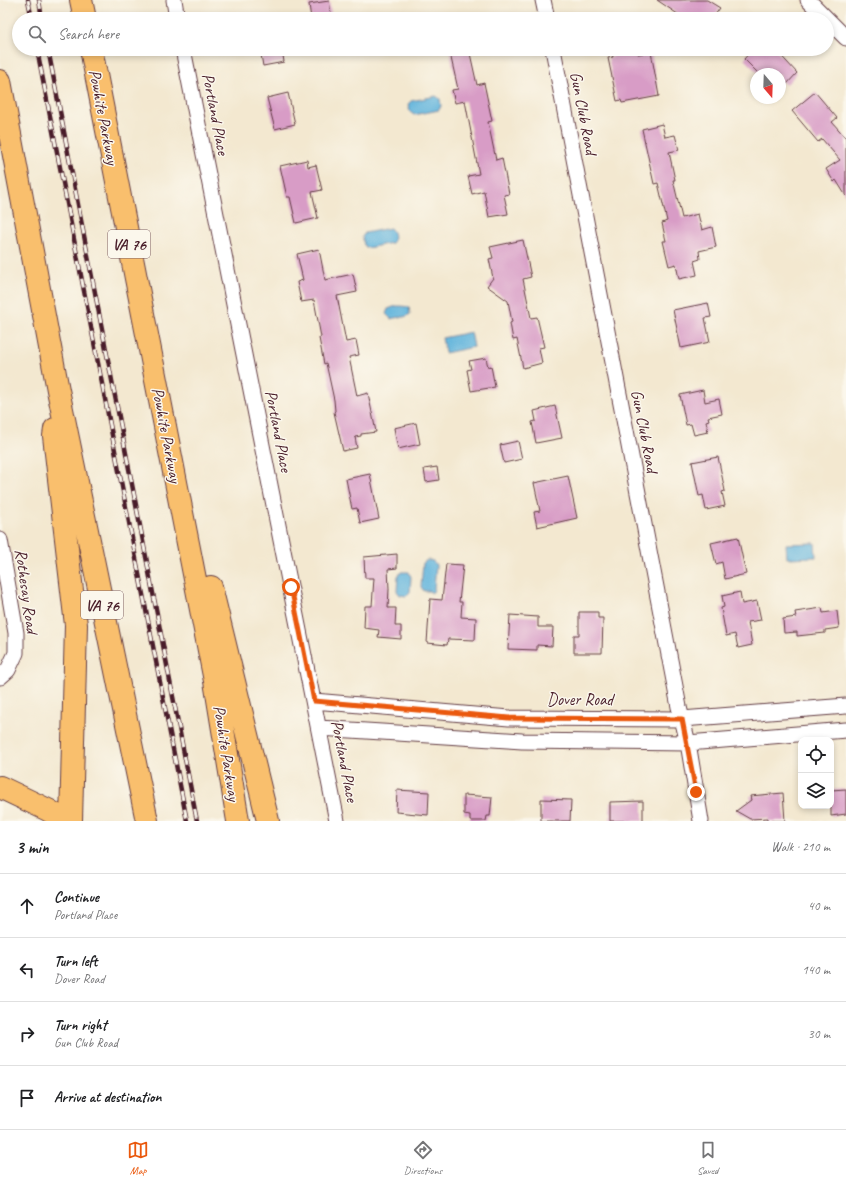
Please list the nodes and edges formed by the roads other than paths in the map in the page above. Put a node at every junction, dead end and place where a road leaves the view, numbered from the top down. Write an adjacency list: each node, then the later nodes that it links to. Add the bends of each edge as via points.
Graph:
1 (81, 0): 5 (highway)
2 (174, 0): 6 (street)
3 (543, 0): 7 (street)
4 (808, 0): 8 (street)
5 (84, 12)
6 (177, 12)
7 (546, 12)
8 (820, 12)
9 (834, 26): 10 (street)
10 (846, 38)
11 (92, 56): 16 (highway, Powhite Parkway / VA 76)
12 (184, 56): 19 (street, Portland Place)
13 (553, 56): 21 (street, Gun Club Road)
14 (0, 81): 15 (highway, VA 76)
15 (58, 390): 27 (highway, via 54,436 76,625); 28 (highway, VA 76)
16 (168, 440): 29 (highway, Powhite Parkway / VA 76, via 215,681); 30 (highway, via 195,524)
17 (0, 540): 18 (street, Rothesay Road, via 16,633 16,653)
18 (4, 674)
19 (314, 701): 21 (street, Dover Road, via 509,718); 22 (street, Portland Place)
20 (846, 706): 21 (street, Dover Road)
21 (682, 719): 24 (street, Gun Club Road)
22 (319, 728): 24 (street, via 522,741); 31 (street, Portland Place)
23 (846, 730): 24 (street)
24 (688, 743): 32 (street, Gun Club Road)
25 (0, 787): 26 (highway)
26 (66, 821)
27 (70, 821)
28 (147, 821)
29 (238, 821)
30 (268, 821)
31 (337, 821)
32 (701, 821)

